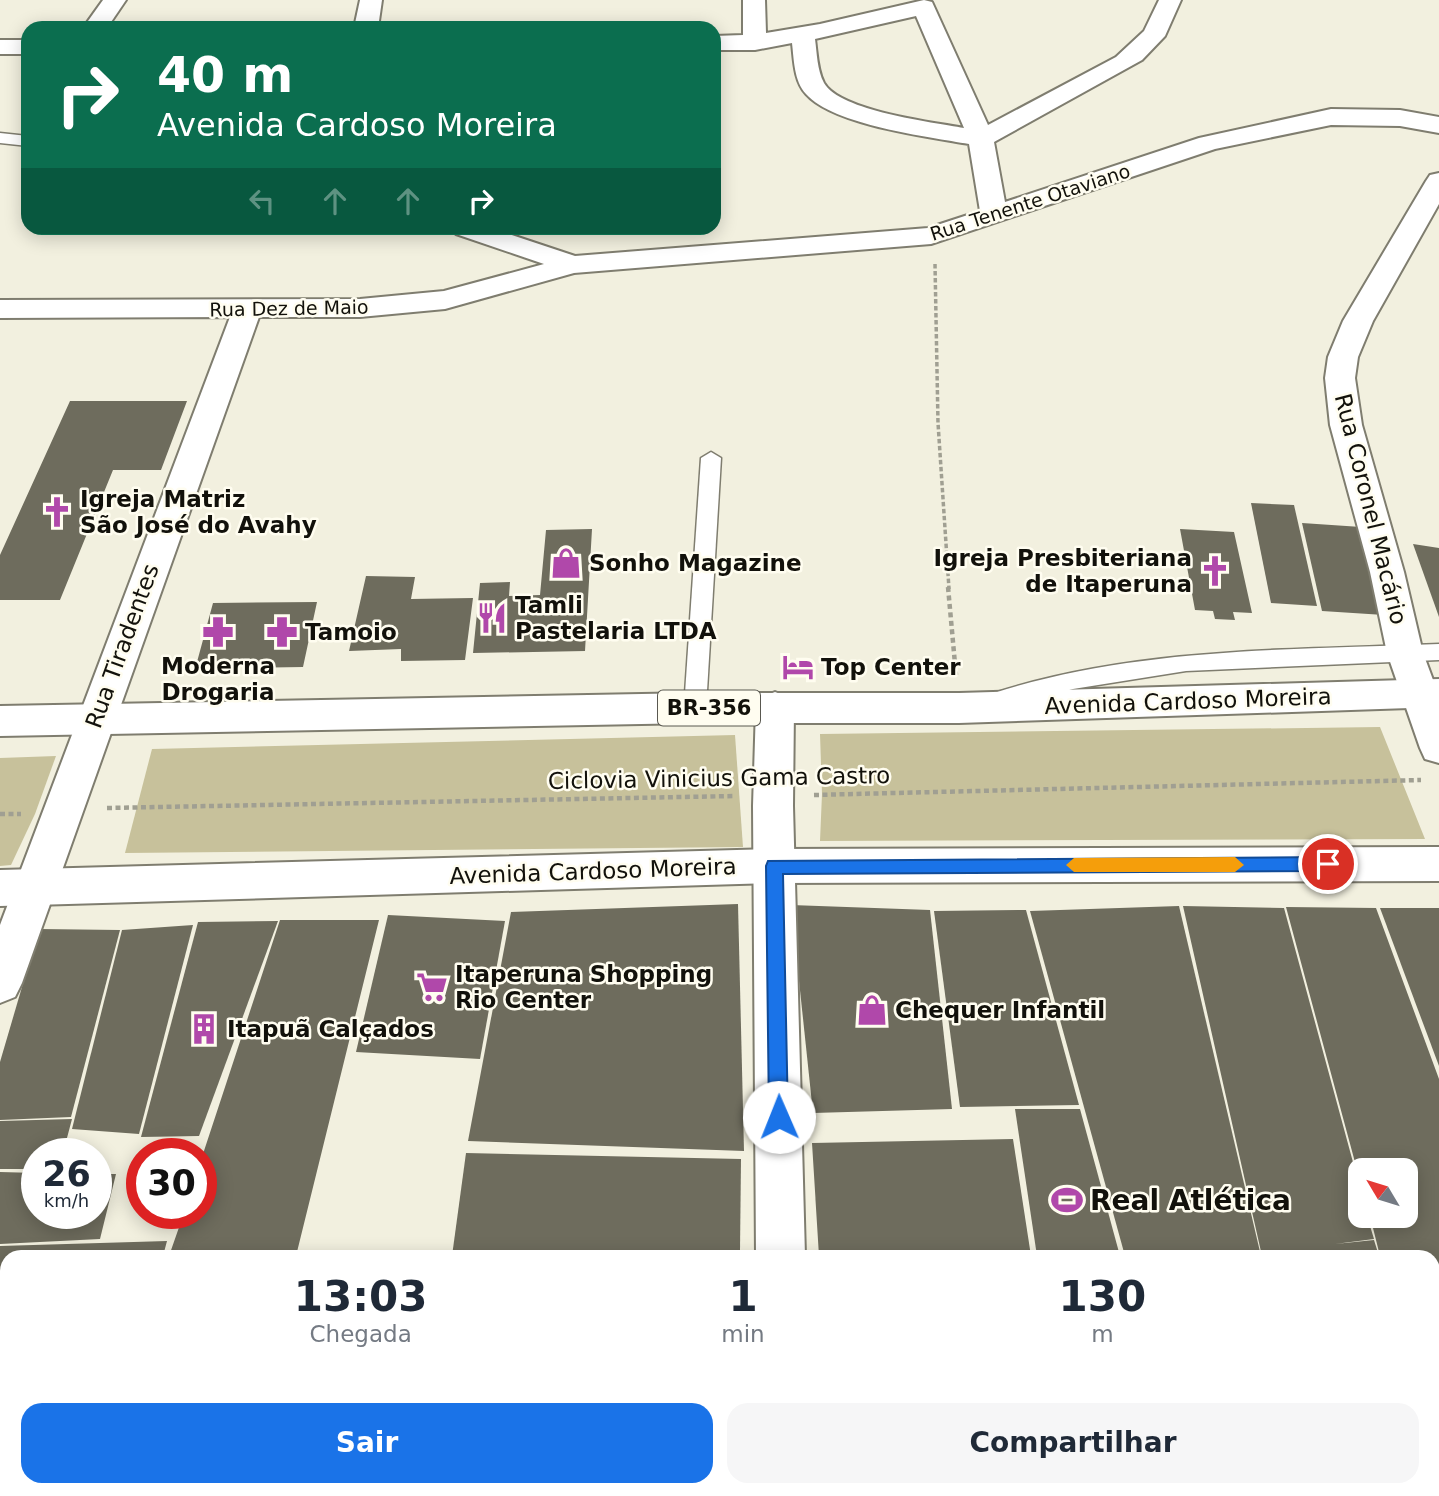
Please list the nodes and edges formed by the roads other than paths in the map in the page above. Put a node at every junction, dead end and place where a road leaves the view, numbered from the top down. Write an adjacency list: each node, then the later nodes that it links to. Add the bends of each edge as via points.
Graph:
1 (115, 0): 6 (main road)
2 (372, 0): 7 (main road)
3 (754, 0): 10 (main road)
4 (1170, 0): 15 (main road, via 1159,32 1144,48)
5 (925, 4): 8 (main road); 15 (main road)
6 (100, 21)
7 (368, 21)
8 (803, 36): 10 (main road); 15 (main road, via 813,86 831,102 880,118)
9 (721, 43): 10 (main road)
10 (755, 43)
11 (0, 47): 12 (main road)
12 (21, 47)
13 (1439, 125): 18 (main road, Rua Tenente Otaviano, via 1363,115 1300,123 1208,143)
14 (0, 138): 16 (lane)
15 (981, 139): 18 (main road)
16 (21, 140)
17 (1437, 188): 24 (main road, Rua Coronel Macário, via 1358,321 1340,378 1346,425 1387,572)
18 (994, 214): 20 (main road, Rua Tenente Otaviano, via 931,236)
19 (486, 235): 20 (main road)
20 (573, 265): 21 (main road, Rua Dez de Maio, via 445,300 360,308)
21 (247, 310): 22 (main road, Rua Dez de Maio); 29 (main road, Rua Tiradentes)
22 (1, 311)
23 (711, 458): 27 (lane)
24 (1422, 652): 25 (main road, Rua Coronel Macário); 28 (lane, Avenida Cardoso Moreira, via 1186,663 1073,681)
25 (1428, 693): 28 (main road, Avenida Cardoso Moreira / BR-356); 31 (main road, Rua Coronel Macário)
26 (775, 707): 27 (main road, Avenida Cardoso Moreira / BR-356); 28 (main road, Avenida Cardoso Moreira / BR-356); 33 (main road)
27 (695, 708): 29 (main road, Avenida Cardoso Moreira / BR-356)
28 (959, 708)
29 (95, 718): 30 (main road, Avenida Cardoso Moreira / BR-356); 34 (main road, Rua Tiradentes, via 63,809)
30 (0, 721)
31 (1433, 764)
32 (1439, 864): 33 (main road, Avenida Cardoso Moreira)
33 (774, 866): 34 (main road, Avenida Cardoso Moreira); 36 (main road)
34 (17, 888): 35 (main road, Rua Tiradentes)
35 (0, 983)
36 (781, 1250)

